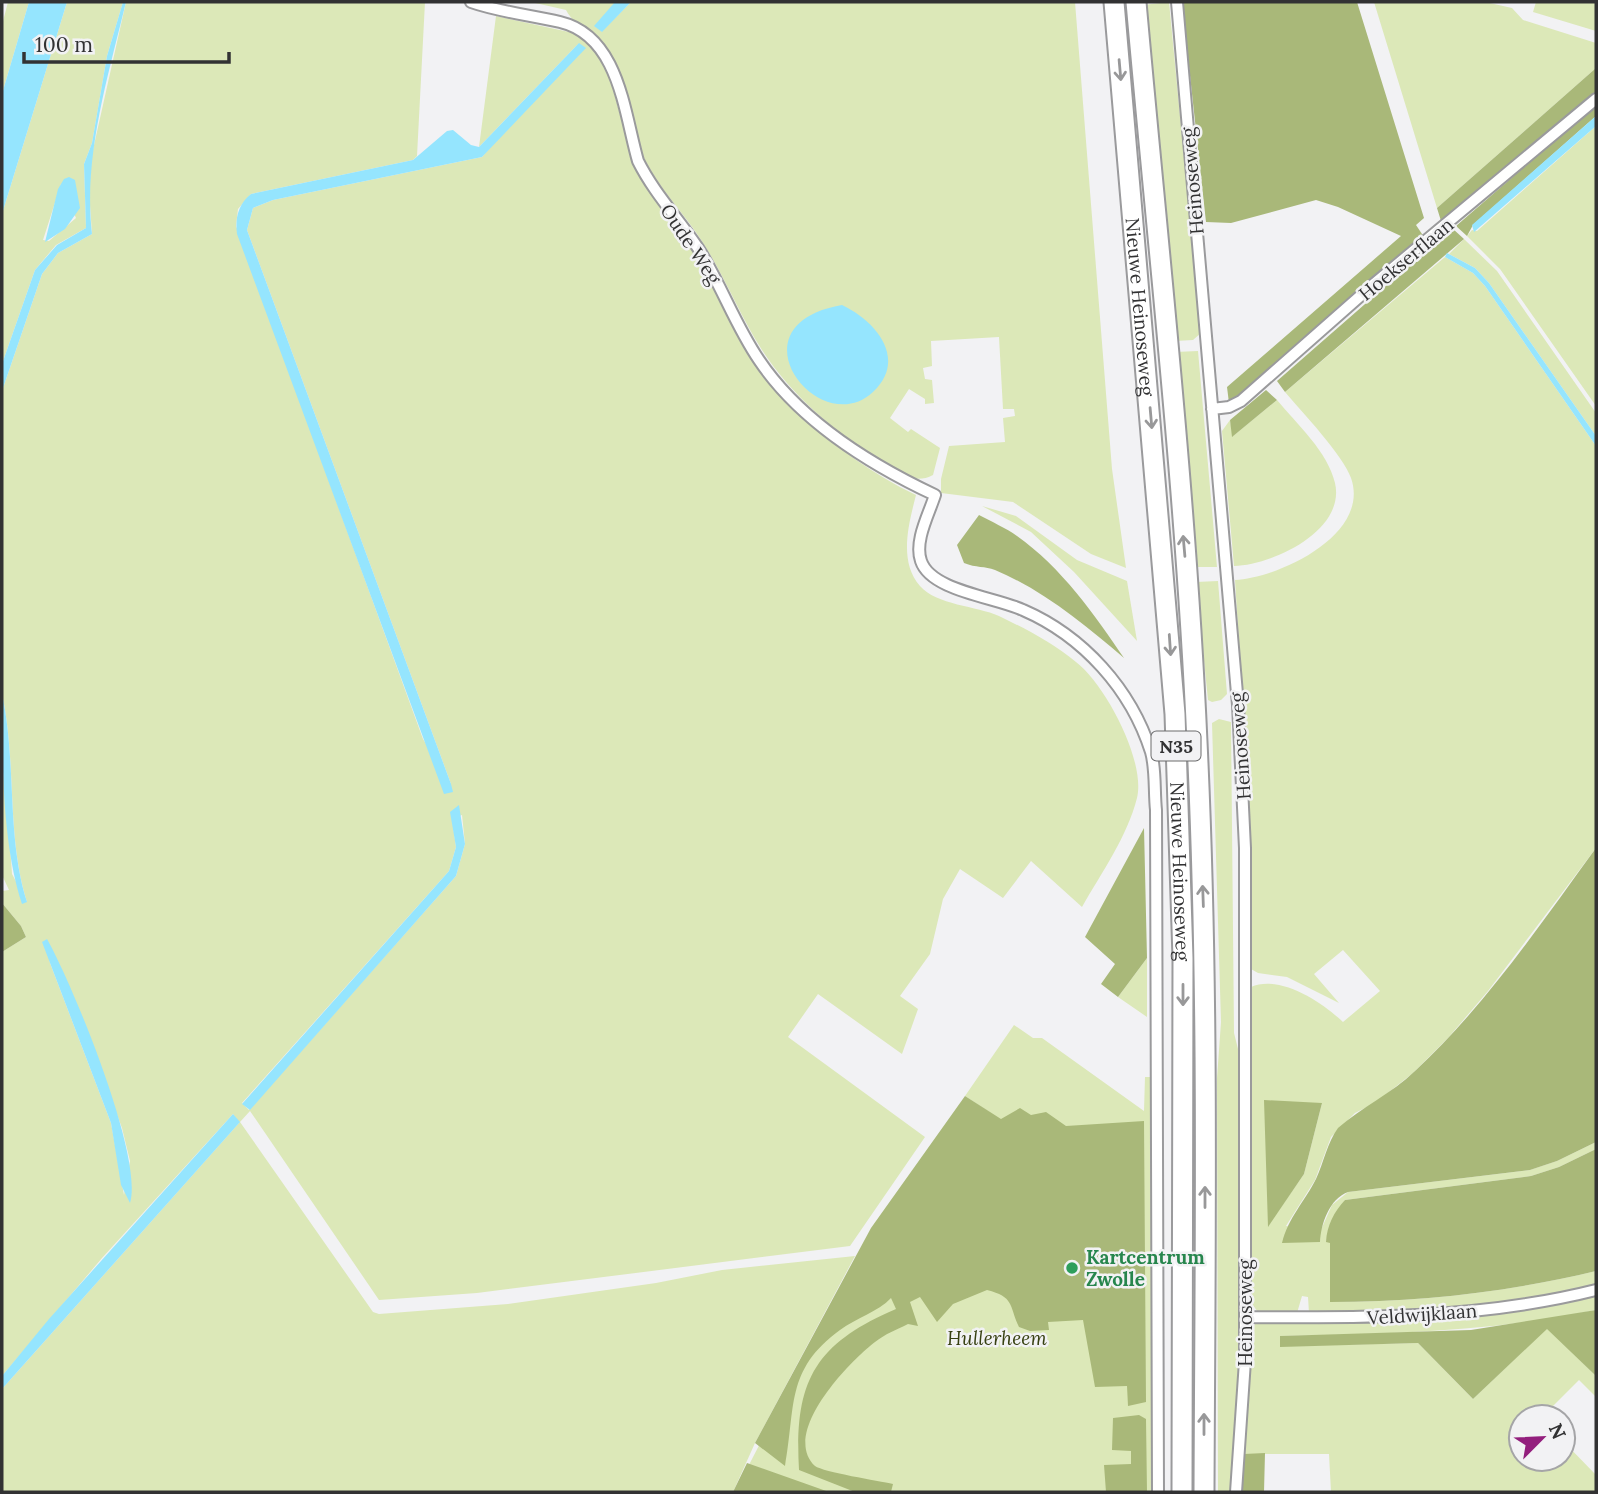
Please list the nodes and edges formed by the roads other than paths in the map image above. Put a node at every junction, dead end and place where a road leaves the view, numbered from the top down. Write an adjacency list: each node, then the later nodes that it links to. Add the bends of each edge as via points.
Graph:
1 (471, 2): 9 (street, Oude Weg, via 573,26 599,46 615,78 645,175 696,246 774,381 817,423 935,495 919,549 928,573 945,586 985,595 1058,629 1088,652 1118,686 1139,721 1152,754 1158,968)
2 (1114, 2): 10 (highway, Nieuwe Heinoseweg / N35, one-way to 10, via 1175,714 1183,958)
3 (1136, 2): 11 (highway, Nieuwe Heinoseweg / N35, one-way to 3, via 1204,928 1197,740)
4 (1177, 2): 6 (street, Heinoseweg)
5 (1596, 99): 6 (street, Hoekserflaan, via 1241,401)
6 (1212, 409): 8 (street, Heinoseweg, via 1238,705 1245,848)
7 (1596, 1290): 8 (street, Veldwijklaan, via 1457,1313)
8 (1245, 1317): 12 (street, Heinoseweg)
9 (1158, 1492)
10 (1182, 1492)
11 (1204, 1492)
12 (1236, 1492)

